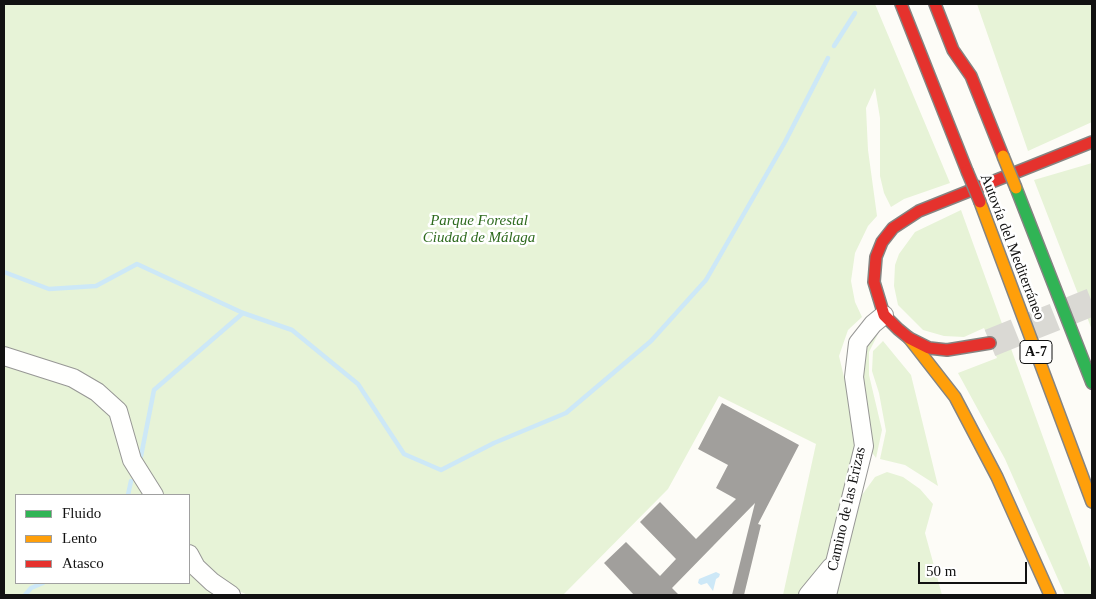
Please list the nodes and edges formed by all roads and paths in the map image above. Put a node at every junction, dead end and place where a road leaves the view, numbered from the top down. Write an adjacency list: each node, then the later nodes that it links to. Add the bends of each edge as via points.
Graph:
1 (901, 4): 12 (main road, Autovía del Mediterráneo / A-7, bridge, via 980,202)
2 (935, 4): 4 (main road, Autovía del Mediterráneo / A-7, via 953,50)
3 (969, 53): 4 (main road)
4 (971, 76): 10 (main road, Autovía del Mediterráneo / A-7, bridge)
5 (1092, 142): 6 (main road, via 919,211 893,228 876,257 874,282)
6 (884, 315): 7 (main road); 14 (street, Camino de las Erizas, via 858,343 854,377 864,446)
7 (909, 338): 8 (main road, via 929,348 947,350); 18 (main road, via 955,397 998,477)
8 (990, 344)
9 (4, 356): 11 (street, via 73,378 97,392 118,411 132,460)
10 (1092, 383)
11 (153, 494)
12 (1092, 502)
13 (190, 556): 15 (street, via 212,582)
14 (836, 560): 16 (street); 17 (street, Camino de las Erizas)
15 (231, 595)
16 (808, 595)
17 (827, 595)
18 (1050, 595)

